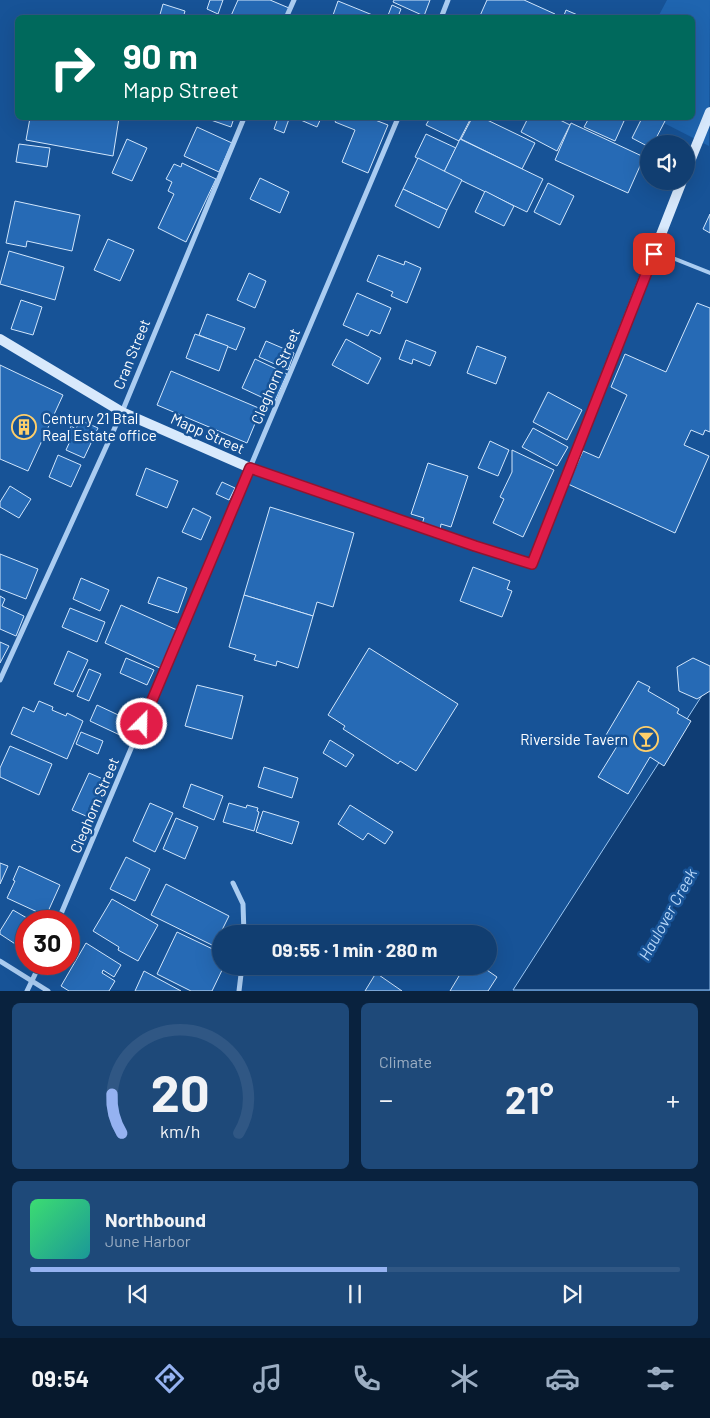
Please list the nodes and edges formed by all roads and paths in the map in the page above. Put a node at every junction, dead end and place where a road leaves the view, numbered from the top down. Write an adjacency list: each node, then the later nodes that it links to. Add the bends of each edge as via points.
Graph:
1 (294, 0): 3 (street)
2 (448, 0): 4 (street)
3 (287, 15)
4 (442, 15)
5 (710, 112): 8 (street)
6 (243, 120): 13 (street, Cran Street)
7 (397, 120): 14 (street, Cleghorn Street)
8 (695, 149)
9 (678, 190): 14 (street, Mapp Street, via 532,564)
10 (665, 255): 11 (lane)
11 (710, 272)
12 (0, 340): 13 (street, Mapp Street)
13 (122, 412): 14 (street, Mapp Street); 15 (street, Cran Street)
14 (250, 468): 17 (street, Cleghorn Street)
15 (0, 680)
16 (233, 883): 18 (street, via 243,904)
17 (63, 910)
18 (244, 925)
19 (0, 961): 22 (street)
20 (35, 975): 22 (street)
21 (241, 975): 25 (street)
22 (33, 981): 23 (street); 24 (street)
23 (27, 990)
24 (48, 990)
25 (239, 990)

